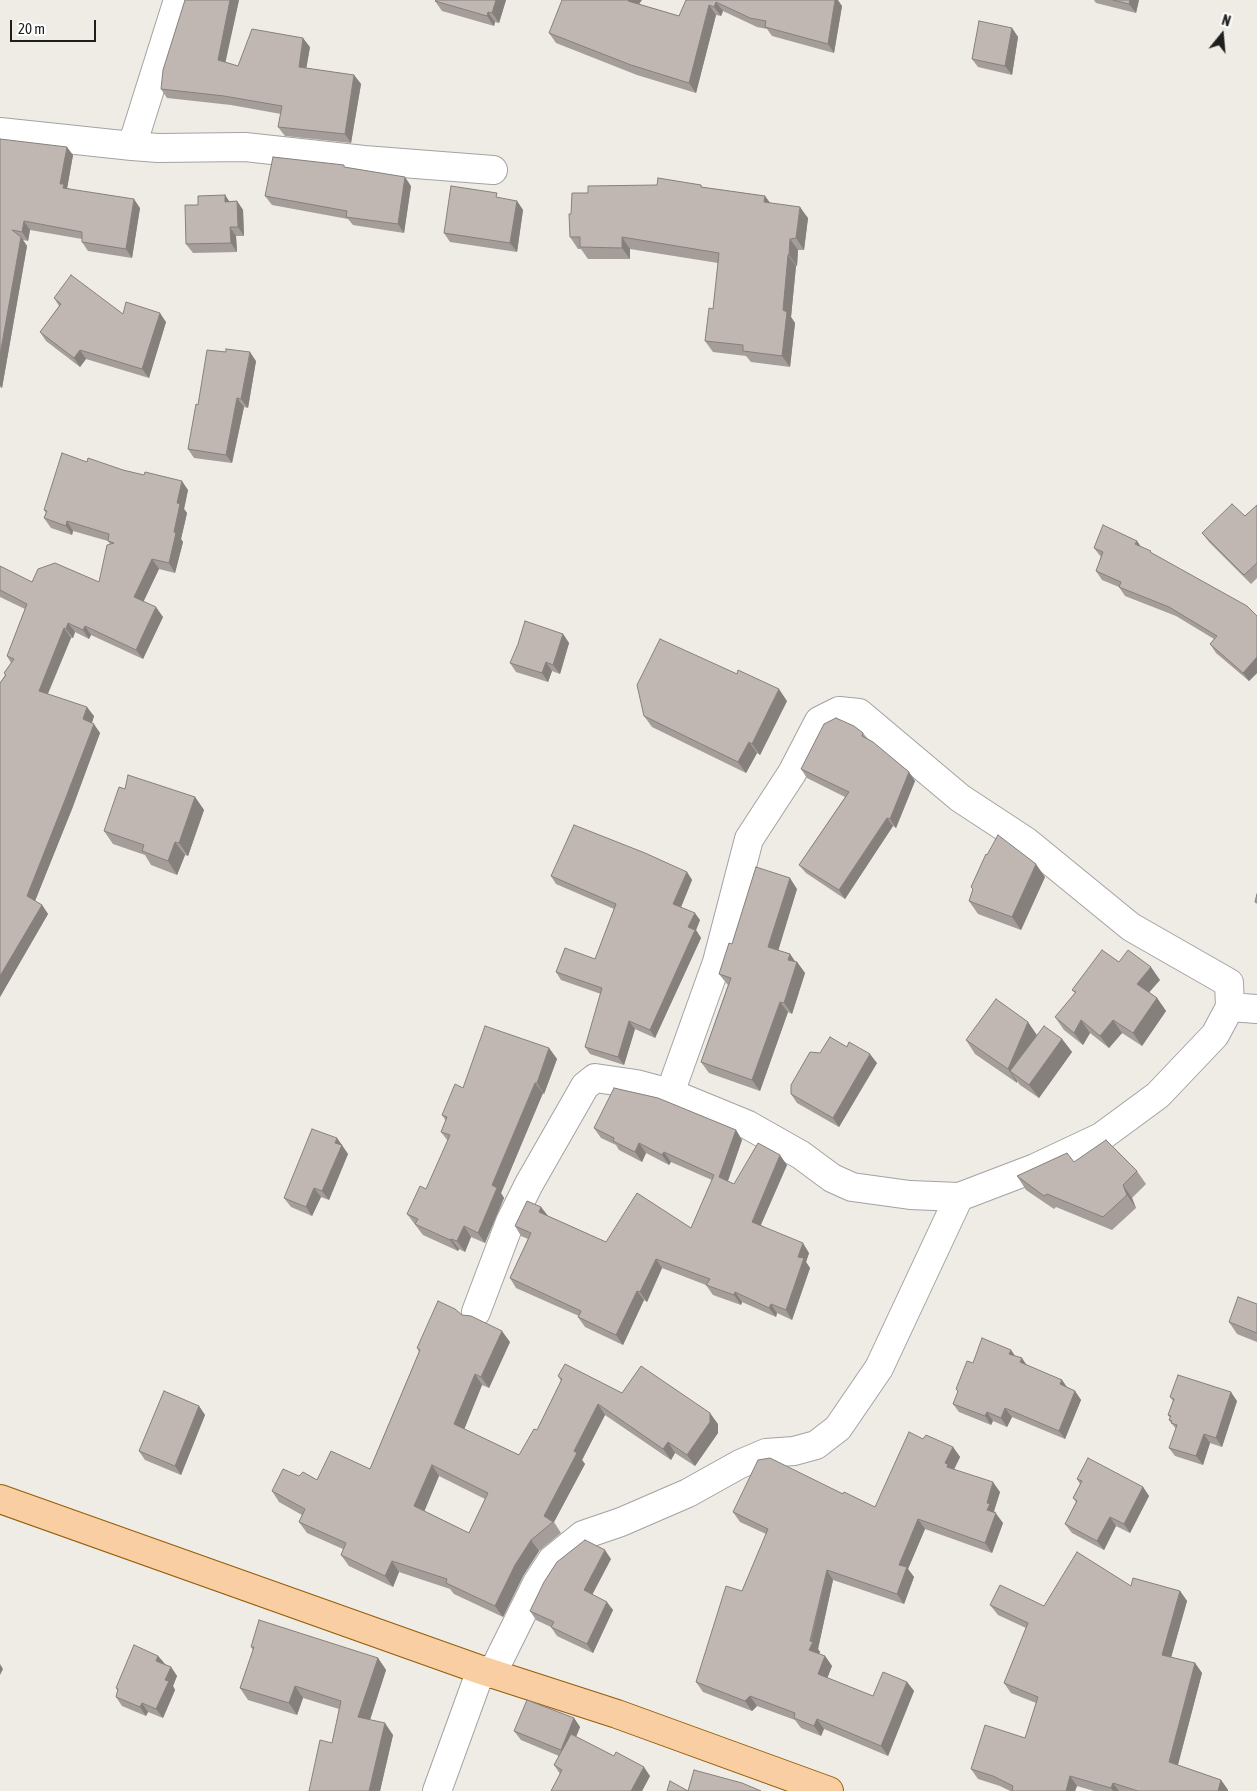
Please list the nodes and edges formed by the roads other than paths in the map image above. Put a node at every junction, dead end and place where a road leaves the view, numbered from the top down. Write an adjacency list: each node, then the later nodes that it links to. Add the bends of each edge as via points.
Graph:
1 (178, 0): 3 (street)
2 (0, 132): 3 (street)
3 (132, 146): 4 (street, via 245,146)
4 (493, 170)
5 (1230, 1007): 6 (street); 7 (street, via 1229,983 1132,927 1027,842 960,798 858,714 839,710 819,720 792,773 749,839 717,962); 8 (street, via 1215,1035 1158,1096 1101,1137 1035,1168)
6 (1257, 1009)
7 (670, 1093): 8 (street, via 748,1125 801,1155 832,1178 852,1187 910,1195); 9 (street, via 611,1079 595,1078 585,1086 510,1222)
8 (959, 1197): 11 (street, via 880,1368 838,1428 816,1445 794,1451 766,1452 688,1493 583,1535 552,1560)
9 (476, 1312)
10 (0, 1499): 11 (main road)
11 (487, 1672): 12 (street); 13 (main road, via 617,1714)
12 (437, 1791)
13 (829, 1791)

